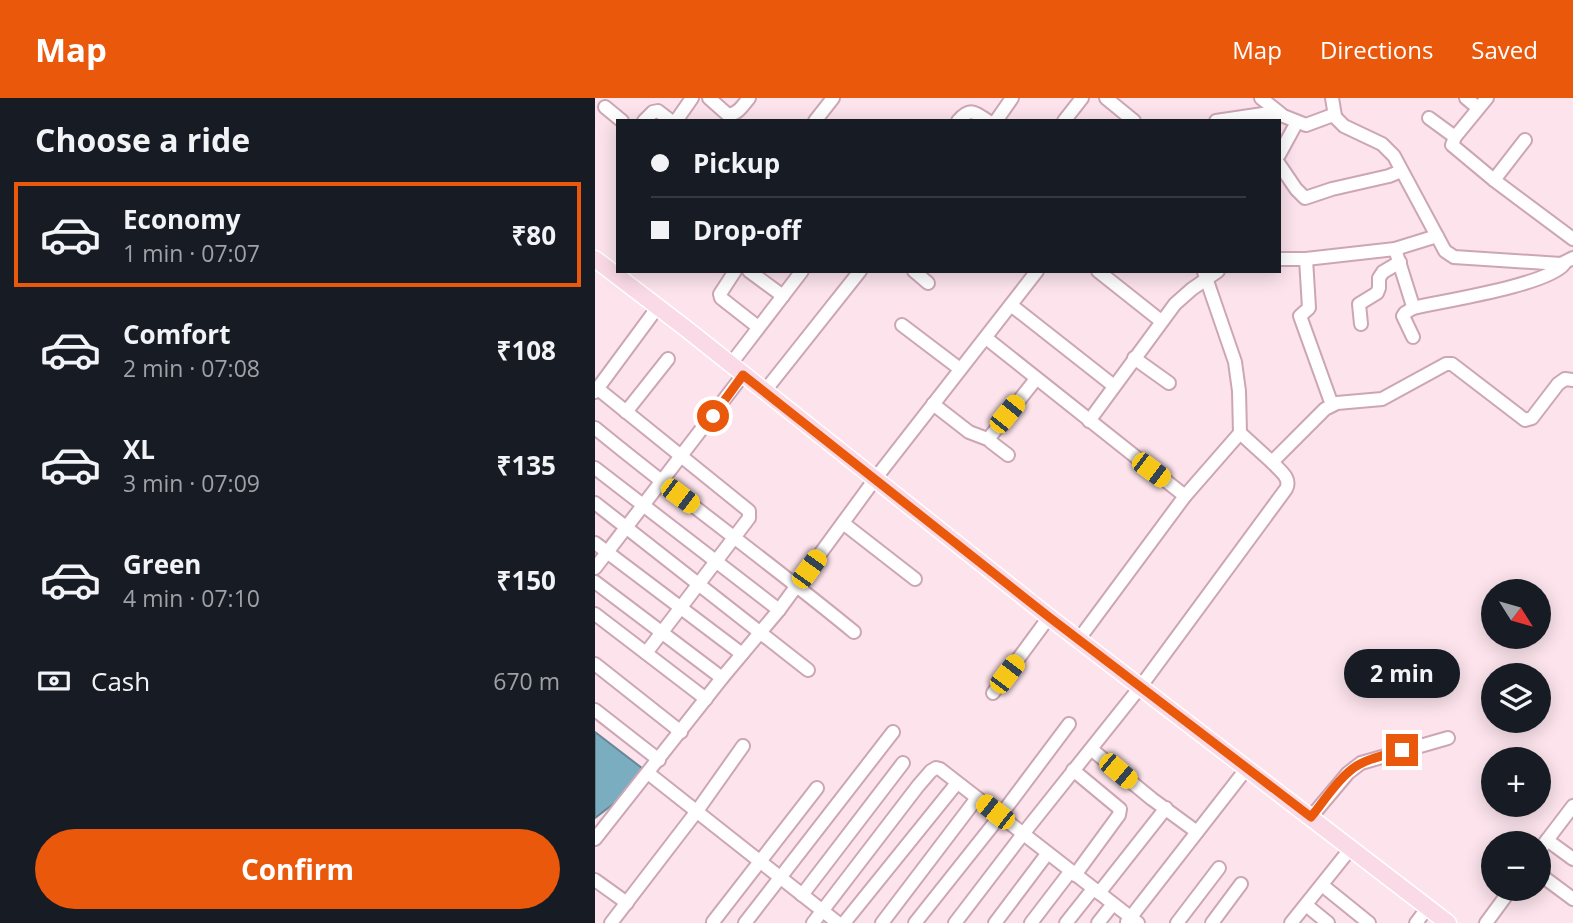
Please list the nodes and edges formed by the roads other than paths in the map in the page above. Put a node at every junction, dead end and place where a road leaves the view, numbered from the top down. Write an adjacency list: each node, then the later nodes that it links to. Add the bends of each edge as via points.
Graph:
1 (692, 98): 19 (street)
2 (709, 98): 3 (street, via 731,115)
3 (749, 98)
4 (832, 98): 20 (street)
5 (1012, 98): 23 (street)
6 (1082, 98): 24 (street)
7 (1107, 98): 25 (street)
8 (1261, 98): 13 (street)
9 (1332, 98): 14 (street)
10 (1466, 98): 11 (street)
11 (1482, 103): 28 (street)
12 (605, 107): 16 (street)
13 (1281, 115): 26 (street); 27 (street)
14 (1335, 116): 27 (street, via 1306,125); 32 (street, via 1344,126 1388,149)
15 (1429, 118): 28 (street)
16 (620, 119)
17 (646, 119): 18 (street, via 658,111)
18 (670, 119)
19 (675, 119)
20 (816, 119)
21 (960, 119): 22 (street, via 969,111)
22 (985, 119)
23 (997, 119)
24 (1066, 119)
25 (1132, 119)
26 (1225, 119)
27 (1297, 122): 30 (street)
28 (1455, 137): 33 (street, via 1454,149)
29 (1525, 140): 33 (street)
30 (1281, 151)
31 (1281, 167): 32 (street, via 1305,198)
32 (1401, 171): 34 (street)
33 (1494, 180): 35 (street)
34 (1437, 236): 36 (street); 40 (street, via 1454,257)
35 (1573, 239)
36 (1395, 249): 39 (street); 41 (street)
37 (595, 259): 53 (main road)
38 (1281, 259): 39 (street)
39 (1306, 259): 73 (street, via 1309,308 1300,318)
40 (1569, 261): 54 (street, via 1557,271 1523,284)
41 (1400, 262): 54 (street); 56 (street, via 1383,272 1377,293 1359,304)
42 (734, 273): 58 (street, via 721,298)
43 (752, 273): 51 (street)
44 (800, 273): 51 (street)
45 (858, 273): 71 (street)
46 (916, 273): 50 (street)
47 (1035, 273): 52 (street)
48 (1101, 273): 55 (street)
49 (1210, 273): 55 (street); 77 (street, via 1235,362)
50 (928, 283)
51 (783, 296): 58 (street)
52 (1011, 305): 60 (street); 69 (street)
53 (657, 307): 63 (main road); 70 (street)
54 (1413, 308): 59 (street, via 1403,316)
55 (1161, 321): 61 (street)
56 (1361, 324)
57 (902, 326): 64 (street)
58 (758, 327): 63 (street)
59 (1413, 337)
60 (986, 338): 64 (street); 66 (street)
61 (1134, 358): 68 (street); 69 (street)
62 (668, 359): 74 (street)
63 (730, 365): 65 (main road)
64 (960, 369): 72 (street)
65 (743, 375): 71 (main road); 80 (street)
66 (1036, 379): 75 (street); 78 (street)
67 (1573, 380): 73 (street, via 1558,384 1529,420 1450,363 1382,400)
68 (1169, 383)
69 (1114, 386): 75 (street)
70 (596, 391): 74 (street)
71 (764, 392): 83 (main road)
72 (933, 404): 78 (street, via 969,432); 83 (street)
73 (1332, 405): 81 (street)
74 (626, 412): 80 (street)
75 (1089, 421): 85 (street)
76 (595, 428): 84 (street)
77 (1240, 433): 81 (street); 85 (street)
78 (990, 440): 79 (street)
79 (1008, 455)
80 (682, 457): 84 (street); 90 (street, via 749,510 749,518)
81 (1272, 462): 112 (street, via 1289,485)
82 (595, 468): 87 (street)
83 (875, 479): 88 (street); 102 (main road)
84 (662, 482): 87 (street); 90 (street)
85 (1185, 496): 106 (street)
86 (595, 503): 89 (street)
87 (643, 506): 89 (street); 93 (street)
88 (843, 523): 95 (street); 98 (street)
89 (626, 528): 92 (street); 97 (street)
90 (734, 537): 93 (street); 98 (street)
91 (595, 543): 92 (street)
92 (607, 553): 94 (street); 99 (street)
93 (716, 562): 97 (street); 100 (street)
94 (595, 568)
95 (915, 579)
96 (595, 582): 103 (street)
97 (699, 585): 99 (street); 104 (street)
98 (797, 585): 100 (street); 105 (street)
99 (682, 608): 103 (street); 108 (street)
100 (779, 610): 104 (street)
101 (595, 614): 107 (street)
102 (1049, 617): 106 (main road); 113 (street)
103 (661, 632): 107 (street); 111 (street)
104 (760, 632): 108 (street); 110 (street)
105 (854, 632)
106 (1079, 639): 112 (main road)
107 (646, 653): 114 (street)
108 (742, 654): 111 (street)
109 (595, 664): 117 (street)
110 (808, 670)
111 (722, 678): 114 (street)
112 (1141, 686): 121 (street); 124 (main road)
113 (993, 693)
114 (706, 699): 117 (street)
115 (595, 710): 122 (street)
116 (1069, 724): 133 (street)
117 (681, 732): 122 (street)
118 (893, 732): 146 (street)
119 (1448, 738): 134 (street, via 1361,763)
120 (743, 746): 131 (street)
121 (1091, 749): 125 (street); 130 (street)
122 (659, 760): 126 (street)
123 (903, 763): 152 (street)
124 (1247, 768): 134 (main road); 135 (street)
125 (1073, 771): 136 (street); 145 (street, via 1120,809)
126 (648, 773): 131 (street); 138 (street)
127 (957, 783): 129 (street); 159 (street, via 940,769 931,771); 166 (street)
128 (817, 788): 143 (street)
129 (977, 798): 133 (street); 167 (street)
130 (1166, 808): 135 (street); 151 (street)
131 (697, 811): 143 (street); 155 (street)
132 (1571, 812): 137 (street)
133 (1000, 816): 136 (street); 168 (street)
134 (1311, 817): 140 (main road)
135 (1197, 832): 160 (street)
136 (1023, 834): 141 (street); 169 (street)
137 (1551, 836)
138 (595, 839)
139 (1551, 842): 142 (street)
140 (1351, 848): 150 (street); 158 (main road)
141 (1047, 853): 145 (street); 170 (street)
142 (1573, 859)
143 (760, 862): 146 (street); 161 (street)
144 (1219, 869): 174 (street)
145 (1072, 873): 151 (street); 171 (street)
146 (781, 878): 152 (street); 163 (street)
147 (595, 880): 155 (street)
148 (1551, 883): 153 (street)
149 (1241, 884): 175 (street)
150 (1322, 885): 157 (street); 178 (street)
151 (1096, 891): 156 (street); 172 (street)
152 (802, 895): 159 (street)
153 (1573, 899)
154 (1502, 901): 181 (street)
155 (627, 903): 162 (street)
156 (1113, 904): 160 (street); 173 (street)
157 (1305, 905): 176 (street); 177 (street)
158 (1428, 907): 179 (street); 180 (main road)
159 (823, 911): 164 (street); 165 (street)
160 (1131, 921)
161 (713, 922)
162 (611, 923)
163 (745, 923)
164 (813, 923)
165 (838, 923)
166 (844, 923)
167 (881, 923)
168 (915, 923)
169 (955, 923)
170 (995, 923)
171 (1031, 923)
172 (1066, 923)
173 (1098, 923)
174 (1177, 923)
175 (1212, 923)
176 (1291, 923)
177 (1328, 923)
178 (1369, 923)
179 (1416, 923)
180 (1448, 923)
181 (1486, 923)

